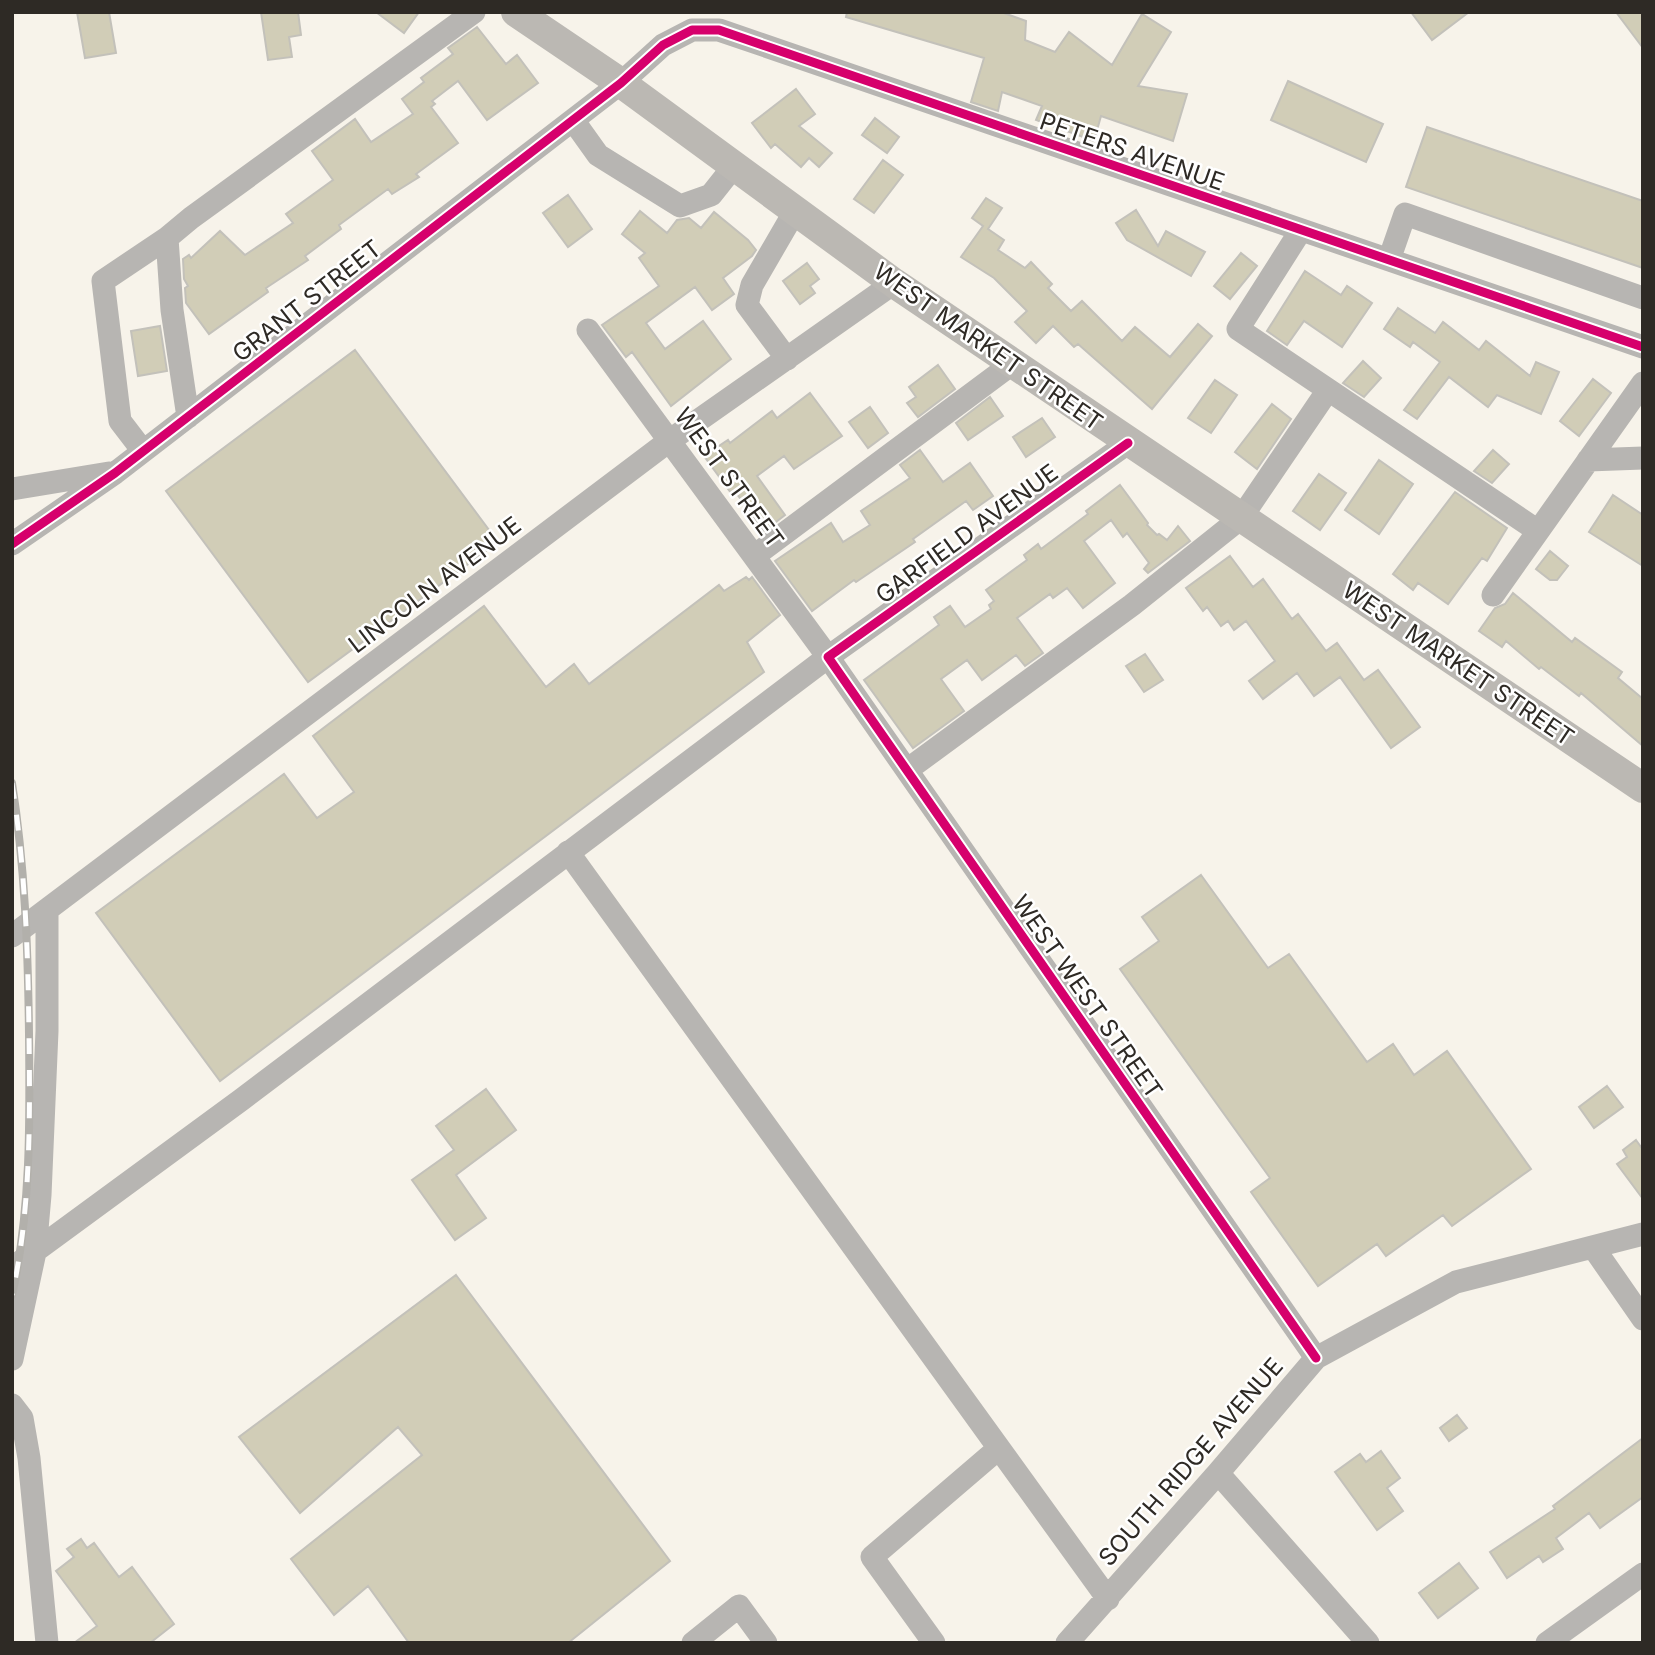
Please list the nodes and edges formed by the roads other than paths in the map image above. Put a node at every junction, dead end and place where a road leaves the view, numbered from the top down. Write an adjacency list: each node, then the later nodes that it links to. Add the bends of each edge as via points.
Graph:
1 (474, 12): 9 (street)
2 (516, 12): 4 (main road, WEST MARKET STREET)
3 (708, 21): 4 (street, PETERS AVENUE, via 663,45); 8 (street, PETERS AVENUE, via 719,30)
4 (621, 83): 5 (street, GRANT STREET); 6 (main road, WEST MARKET STREET)
5 (573, 120): 6 (street, via 598,155 680,206 711,195); 19 (street, GRANT STREET)
6 (734, 166): 7 (main road, WEST MARKET STREET)
7 (796, 211): 11 (main road, WEST MARKET STREET); 15 (street, via 751,285 747,305)
8 (1301, 230): 10 (street, PETERS AVENUE); 18 (street, via 1238,329)
9 (167, 239): 19 (street); 22 (street, via 103,281 120,421)
10 (1389, 260): 12 (street, via 1405,215); 14 (street, PETERS AVENUE)
11 (894, 284): 15 (street, LINCOLN AVENUE); 16 (main road, WEST MARKET STREET)
12 (1643, 298)
13 (588, 330): 20 (street, WEST STREET)
14 (1643, 347)
15 (787, 359): 20 (street, LINCOLN AVENUE)
16 (1013, 364): 21 (main road, WEST MARKET STREET); 30 (street)
17 (1643, 383): 24 (street)
18 (1328, 390): 27 (street); 28 (street)
19 (187, 417): 22 (street, GRANT STREET)
20 (669, 441): 30 (street, WEST STREET); 36 (street, LINCOLN AVENUE)
21 (1128, 443): 27 (main road, WEST MARKET STREET); 32 (street, GARFIELD AVENUE)
22 (143, 451): 25 (street, GRANT STREET)
23 (1643, 458): 24 (street)
24 (1588, 460): 28 (street)
25 (115, 472): 26 (street); 29 (street, GRANT STREET)
26 (12, 489)
27 (1241, 518): 33 (street, via 1132,605); 34 (main road, WEST MARKET STREET)
28 (1538, 531): 31 (street)
29 (12, 544)
30 (754, 556): 32 (street, WEST STREET)
31 (1493, 595)
32 (828, 657): 33 (street, WEST WEST STREET); 35 (street, GARFIELD AVENUE)
33 (907, 770): 43 (street, WEST WEST STREET)
34 (1643, 788)
35 (568, 852): 40 (street, GARFIELD AVENUE); 46 (street)
36 (47, 910): 37 (street, LINCOLN AVENUE); 40 (street, via 47,1031)
37 (12, 936)
38 (1643, 1234): 39 (street, SOUTH RIDGE AVENUE)
39 (1593, 1247): 42 (street); 43 (street, SOUTH RIDGE AVENUE, via 1457,1282)
40 (35, 1252): 41 (street); 44 (street)
41 (12, 1268)
42 (1643, 1319)
43 (1316, 1358): 48 (street, SOUTH RIDGE AVENUE)
44 (12, 1359)
45 (17, 1412): 47 (street); 51 (street, via 29,1458)
46 (998, 1449): 50 (street); 54 (street, via 872,1557)
47 (12, 1455)
48 (1218, 1473): 50 (street, SOUTH RIDGE AVENUE); 56 (street)
49 (1643, 1574): 57 (street)
50 (1108, 1599): 55 (street, SOUTH RIDGE AVENUE)
51 (47, 1643)
52 (693, 1643): 53 (street, via 739,1606)
53 (766, 1643)
54 (934, 1643)
55 (1067, 1643)
56 (1368, 1643)
57 (1547, 1643)

